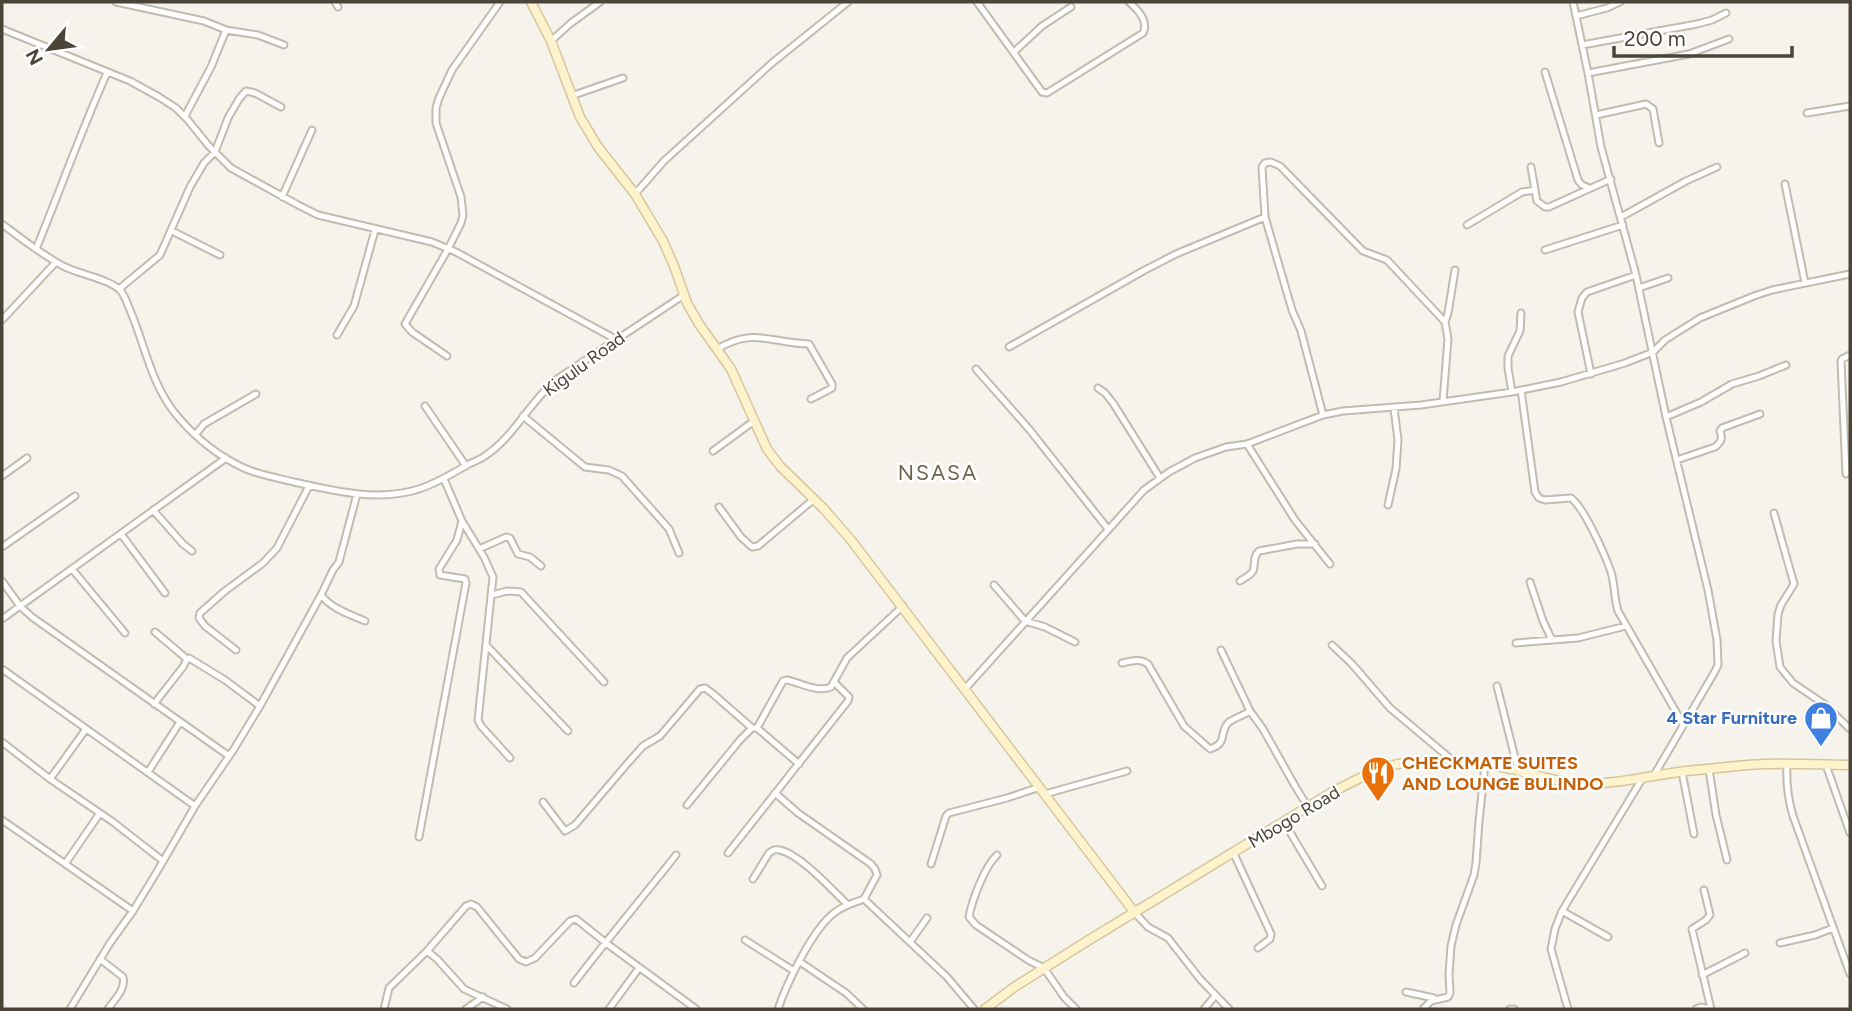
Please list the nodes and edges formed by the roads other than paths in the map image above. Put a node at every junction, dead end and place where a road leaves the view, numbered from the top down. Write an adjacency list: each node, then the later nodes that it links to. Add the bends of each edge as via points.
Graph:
1 (116, 2): 14 (street)
2 (500, 2): 49 (street, via 452,70 436,108 436,126 463,206 461,223)
3 (531, 2): 16 (street)
4 (600, 2): 16 (street)
5 (848, 2): 39 (street, via 743,89)
6 (977, 2): 19 (street)
7 (1129, 2): 19 (street, via 1143,18 1143,33 1052,92 1042,92)
8 (1573, 2): 12 (street)
9 (1620, 2): 12 (street)
10 (1071, 7): 19 (street)
11 (1726, 13): 18 (street, via 1697,24)
12 (1576, 16): 18 (street)
13 (2, 29): 21 (street)
14 (226, 30): 17 (street); 29 (street)
15 (1729, 39): 22 (street, via 1689,54)
16 (551, 41): 24 (street)
17 (284, 45)
18 (1582, 45): 22 (street)
19 (1014, 52)
20 (1545, 72): 37 (street, via 1578,180)
21 (107, 73): 29 (street, via 130,81); 48 (street)
22 (1588, 73): 28 (street)
23 (623, 78): 24 (street)
24 (572, 96): 39 (street, via 590,135)
25 (1850, 106): 27 (street)
26 (281, 107): 32 (street, via 246,91 228,118)
27 (1807, 113)
28 (1596, 114): 31 (street, via 1649,106); 35 (street)
29 (185, 116): 32 (street)
30 (312, 130): 40 (street)
31 (1659, 143)
32 (215, 152): 40 (street, via 231,168); 47 (street, via 190,187)
33 (1531, 167): 38 (street)
34 (1717, 167): 42 (street)
35 (1611, 178): 37 (street); 42 (street)
36 (1785, 184): 57 (street)
37 (1589, 188): 38 (street, via 1545,207 1537,201)
38 (1535, 190): 44 (street, via 1522,192)
39 (635, 194): 60 (street, via 663,241)
40 (282, 197): 46 (street, via 318,215)
41 (1265, 217): 63 (street, via 1262,167 1271,162 1363,251 1387,260); 68 (street, via 1175,254); 85 (street)
42 (1621, 217): 45 (street)
43 (2, 224): 48 (street)
44 (1466, 225)
45 (1623, 225): 50 (street); 55 (street)
46 (375, 230): 49 (street); 65 (street, via 354,306)
47 (172, 231): 51 (street); 59 (street, via 160,255)
48 (36, 249): 52 (street)
49 (448, 249): 67 (street); 72 (street, via 405,324)
50 (1545, 250)
51 (220, 256)
52 (56, 262): 59 (street); 62 (street)
53 (1455, 270): 63 (street)
54 (1850, 274): 57 (street)
55 (1636, 275): 58 (street); 75 (street, via 1587,292 1579,304)
56 (1668, 278): 58 (street)
57 (1805, 284): 70 (street, via 1763,293 1700,318)
58 (1639, 288): 70 (street)
59 (119, 289): 89 (street, Kigulu Road, via 164,397)
60 (684, 295): 64 (street, Kigulu Road); 69 (street)
61 (1521, 313): 78 (street, via 1520,331 1508,356)
62 (2, 320)
63 (1445, 322): 81 (street)
64 (633, 329): 66 (street); 67 (street, Kigulu Road)
65 (337, 335)
66 (640, 335)
67 (617, 340): 86 (street, Kigulu Road, via 549,385)
68 (1009, 347)
69 (717, 349): 80 (street, via 751,337 809,344 832,384); 88 (street)
70 (1653, 352): 75 (street); 87 (street)
71 (1850, 355): 96 (street, via 1841,361)
72 (447, 356)
73 (1786, 365): 87 (street, via 1732,384)
74 (976, 369): 109 (street)
75 (1591, 374): 77 (street)
76 (1098, 388): 98 (street, via 1113,403)
77 (1521, 390): 78 (street); 131 (street, via 1535,492 1545,500 1571,498 1582,510 1611,574 1615,602)
78 (1513, 392): 81 (street)
79 (256, 394): 89 (street, via 204,424)
80 (811, 398)
81 (1443, 401): 83 (street)
82 (425, 406): 95 (street)
83 (1394, 408): 85 (street); 104 (street, via 1398,440)
84 (1760, 414): 94 (street, via 1722,428 1715,447)
85 (1323, 415): 90 (street)
86 (523, 416): 95 (street, Kigulu Road, via 497,447); 115 (street, via 585,467 622,476 669,529)
87 (1666, 417): 94 (street)
88 (754, 421): 91 (street); 103 (street, via 774,458)
89 (196, 435): 93 (street, Kigulu Road)
90 (1247, 444): 98 (street, via 1195,458); 111 (street)
91 (713, 451)
92 (27, 458): 97 (street)
93 (226, 458): 100 (street, Kigulu Road, via 254,473); 106 (street)
94 (1678, 460): 152 (street, via 1718,654 1709,685)
95 (466, 466): 99 (street, Kigulu Road)
96 (1846, 474)
97 (2, 476)
98 (1160, 478): 109 (street)
99 (444, 479): 101 (street, Kigulu Road, via 408,491); 108 (street)
100 (309, 485): 101 (street, Kigulu Road); 139 (street, via 271,556 200,613 205,626)
101 (357, 494): 124 (street, via 339,562)
102 (75, 496): 112 (street)
103 (814, 499): 105 (street, via 752,547); 127 (street)
104 (1388, 505)
105 (719, 507)
106 (153, 510): 110 (street); 114 (street)
107 (1774, 513): 155 (street, via 1794,584 1778,614 1780,667)
108 (462, 521): 113 (street); 185 (street, via 457,540 439,569 440,575 461,577 466,583)
109 (1108, 529): 130 (street)
110 (121, 534): 118 (street); 123 (street)
111 (1315, 544): 116 (street); 120 (street, via 1259,551 1251,574)
112 (2, 547)
113 (479, 548): 117 (street, via 510,538 518,554); 125 (street, via 493,577)
114 (192, 551)
115 (679, 553)
116 (1330, 564)
117 (541, 566)
118 (72, 569): 126 (street); 133 (street)
119 (2, 581): 126 (street)
120 (1240, 581)
121 (1530, 582): 134 (street)
122 (994, 585): 130 (street)
123 (164, 593)
124 (321, 595): 129 (street); 149 (street)
125 (492, 595): 138 (street); 144 (street, via 521,592)
126 (20, 606): 128 (street); 148 (street)
127 (903, 606): 145 (street, via 847,658); 147 (street)
128 (2, 619)
129 (365, 621)
130 (1025, 621): 135 (street); 147 (street)
131 (1626, 626): 134 (street); 152 (street)
132 (155, 632): 141 (street)
133 (125, 634)
134 (1552, 640): 136 (street)
135 (1075, 642)
136 (1516, 643)
137 (1332, 645): 160 (street, via 1391,708)
138 (487, 646): 156 (street); 159 (street, via 478,720)
139 (236, 650)
140 (1221, 650): 150 (street)
141 (187, 659): 148 (street); 149 (street)
142 (1122, 663): 150 (street, via 1148,664 1184,726 1210,749 1222,741 1230,722)
143 (2, 669): 154 (street)
144 (604, 682)
145 (835, 683): 153 (street, via 826,690 783,681); 161 (street, via 847,693 848,701)
146 (1497, 686): 167 (street)
147 (964, 690): 174 (street)
148 (154, 704): 151 (street)
149 (260, 706): 158 (street)
150 (1250, 711): 179 (street)
151 (180, 722): 158 (street); 169 (street)
152 (1683, 724): 171 (street)
153 (755, 728): 161 (street); 176 (street, via 705,688 700,689 575,825 565,831); 177 (street)
154 (86, 729): 169 (street); 172 (street)
155 (1850, 729)
156 (568, 731)
157 (2, 742): 172 (street)
158 (229, 756): 178 (street)
159 (510, 758)
160 (1455, 762): 163 (street, Mbogo Road); 179 (street, Mbogo Road, via 1419,761 1382,769)
161 (799, 764): 175 (street)
162 (1787, 764): 164 (street, Mbogo Road); 166 (street, Mbogo Road); 203 (street, via 1793,816)
163 (1485, 765): 167 (street, Mbogo Road); 223 (street, via 1474,875 1451,946 1450,993)
164 (1826, 765): 165 (street, Mbogo Road); 183 (street)
165 (1850, 765)
166 (1709, 769): 170 (street, Mbogo Road); 190 (street)
167 (1518, 770): 173 (street, Mbogo Road, via 1584,784)
168 (1127, 771): 174 (street)
169 (148, 772): 178 (street)
170 (1682, 772): 171 (street, Mbogo Road); 184 (street)
171 (1653, 777): 173 (street, Mbogo Road)
172 (50, 779): 180 (street)
173 (1642, 779): 200 (street)
174 (1043, 791): 193 (street, via 949,813); 201 (street)
175 (775, 793): 186 (street); 197 (street, via 875,869 877,875)
176 (543, 802)
177 (687, 805)
178 (195, 806): 191 (street)
179 (1308, 807): 182 (street, Mbogo Road)
180 (100, 813): 191 (street); 192 (street)
181 (2, 820): 192 (street)
182 (1284, 822): 187 (street, Mbogo Road); 195 (street)
183 (1850, 833)
184 (1694, 834)
185 (419, 836)
186 (728, 853)
187 (1234, 853): 201 (street, Mbogo Road); 209 (street, via 1271,934)
188 (676, 855): 207 (street)
189 (997, 855): 215 (street, via 969,917)
190 (1727, 860)
191 (163, 861): 199 (street)
192 (65, 864): 199 (street)
193 (931, 864)
194 (753, 879): 198 (street, via 769,853 783,851 806,865)
195 (1322, 886)
196 (1704, 890): 218 (street, via 1710,915 1692,929)
197 (863, 899): 198 (street); 206 (street)
198 (848, 905): 213 (street, via 826,920)
199 (133, 911): 212 (street)
200 (1562, 911): 204 (street); 239 (street, via 1550,949)
201 (1135, 913): 215 (street, Mbogo Road); 221 (street, via 1168,938)
202 (927, 918): 206 (street)
203 (1833, 928): 208 (street); 217 (street)
204 (1608, 937)
205 (745, 940): 216 (street)
206 (910, 942): 233 (street)
207 (607, 943): 210 (street, via 575,919 535,958 522,962 471,904); 214 (street); 219 (street)
208 (1780, 943)
209 (1258, 948)
210 (427, 951): 222 (street, via 464,989); 226 (street, via 392,984)
211 (1745, 953): 218 (street)
212 (100, 959): 224 (street); 225 (street, via 125,981)
213 (800, 962): 216 (street); 232 (street)
214 (639, 968): 229 (street); 230 (street)
215 (1044, 968): 234 (street, Mbogo Road); 235 (street)
216 (793, 971): 231 (street)
217 (1850, 974)
218 (1702, 975): 241 (street)
219 (573, 984)
220 (1406, 992): 223 (street)
221 (1215, 996): 236 (street); 237 (street)
222 (483, 998): 227 (street); 228 (street)
223 (1435, 999): 238 (street)
224 (70, 1009)
225 (108, 1009)
226 (384, 1009)
227 (466, 1009)
228 (507, 1009)
229 (609, 1009)
230 (696, 1009)
231 (778, 1009)
232 (863, 1009)
233 (974, 1009)
234 (985, 1009)
235 (1076, 1009)
236 (1204, 1009)
237 (1229, 1009)
238 (1423, 1009)
239 (1567, 1009)
240 (1696, 1009): 241 (street)
241 (1710, 1009)

